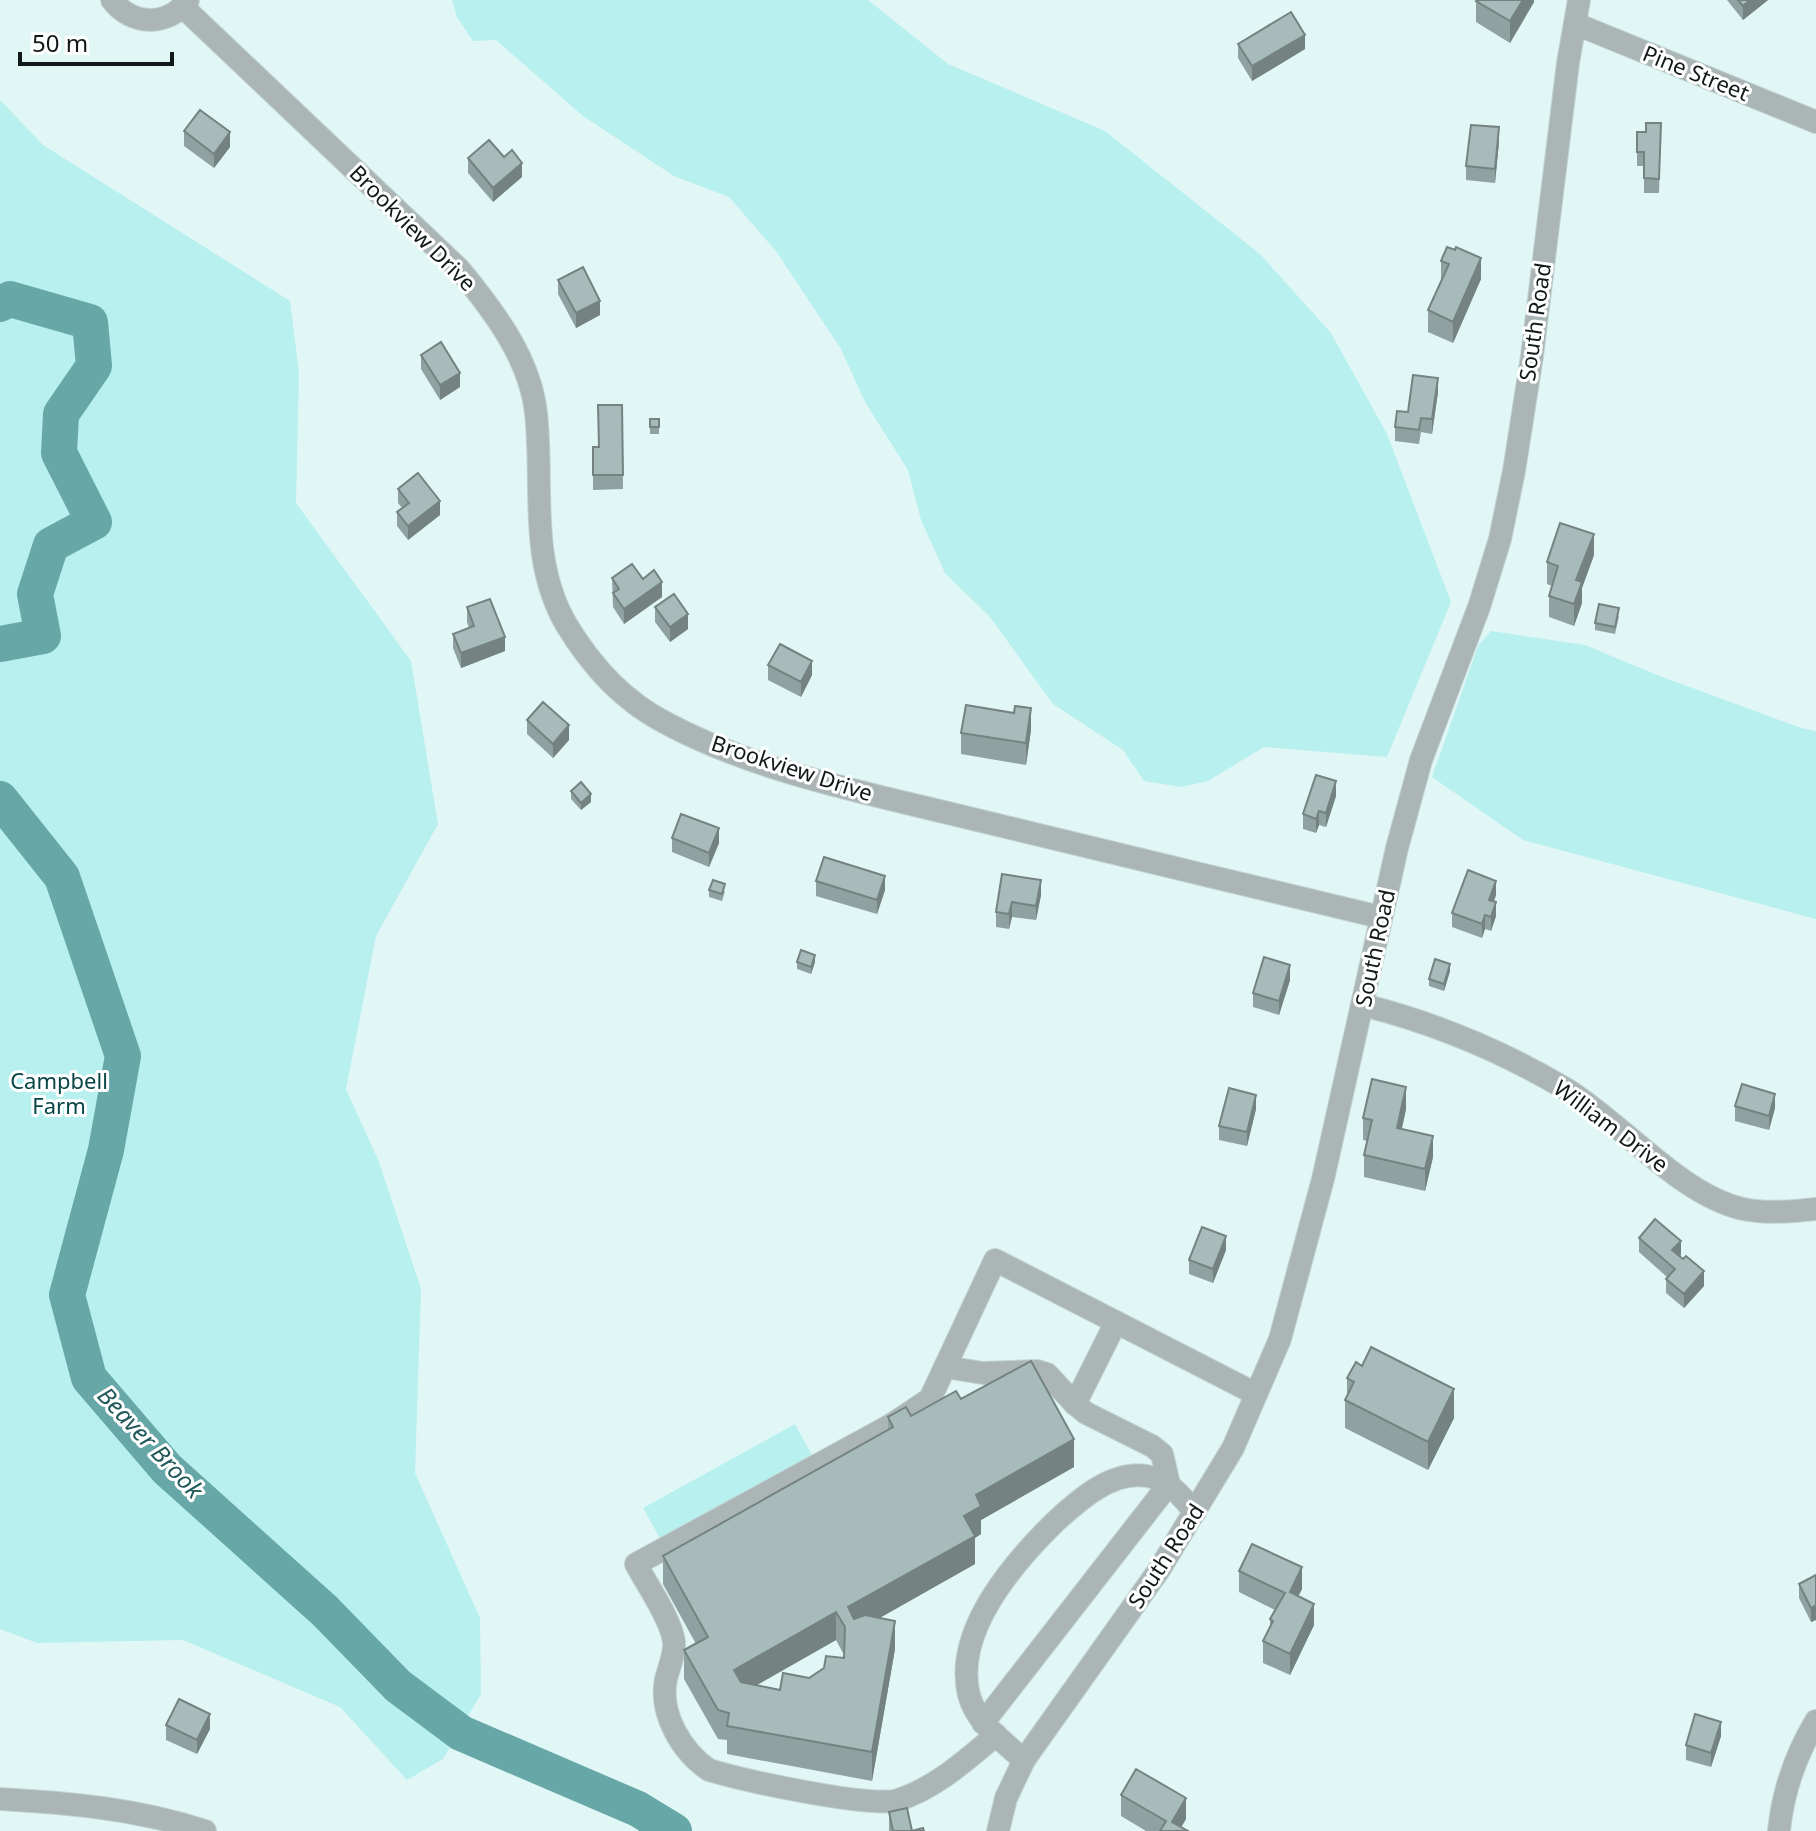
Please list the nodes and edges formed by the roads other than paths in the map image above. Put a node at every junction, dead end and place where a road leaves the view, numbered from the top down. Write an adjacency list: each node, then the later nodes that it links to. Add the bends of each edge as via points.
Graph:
1 (112, 0): 3 (street, Brookview Drive, via 125,14 155,21)
2 (1579, 0): 4 (street, South Road)
3 (185, 4): 6 (street, Brookview Drive, via 459,269 489,305 514,345 534,400 539,531 547,578 565,622 591,661 643,709 728,752 796,773)
4 (1576, 24): 5 (street, Pine Street); 6 (street, South Road, via 1532,356 1500,539 1421,760)
5 (1816, 122)
6 (1380, 917): 7 (street, South Road)
7 (1363, 1005): 8 (street, William Drive, via 1466,1038 1528,1067 1609,1118 1690,1185 1715,1198 1768,1212); 11 (street, South Road, via 1280,1339)
8 (1816, 1209)
9 (1116, 1322): 10 (street, via 995,1260); 11 (street); 12 (street)
10 (945, 1367): 12 (street, via 983,1373 1037,1371 1047,1374); 16 (street, via 930,1399 891,1425 636,1564 674,1644 665,1681 670,1720 695,1760 709,1770 858,1800 897,1800 956,1768)
11 (1256, 1394): 14 (street, South Road, via 1233,1448)
12 (1075, 1404): 13 (street, via 1162,1454)
13 (1169, 1484): 14 (street); 16 (street); 16 (street, via 1146,1476 1108,1483 1068,1510 1017,1561 994,1595 971,1645 966,1671 969,1695)
14 (1195, 1512): 17 (street, South Road)
15 (1816, 1721): 21 (street, via 1790,1775)
16 (990, 1729): 17 (street)
17 (1024, 1760): 20 (street, South Road)
18 (0, 1799): 19 (street, via 82,1804)
19 (205, 1831)
20 (998, 1831)
21 (1779, 1831)

